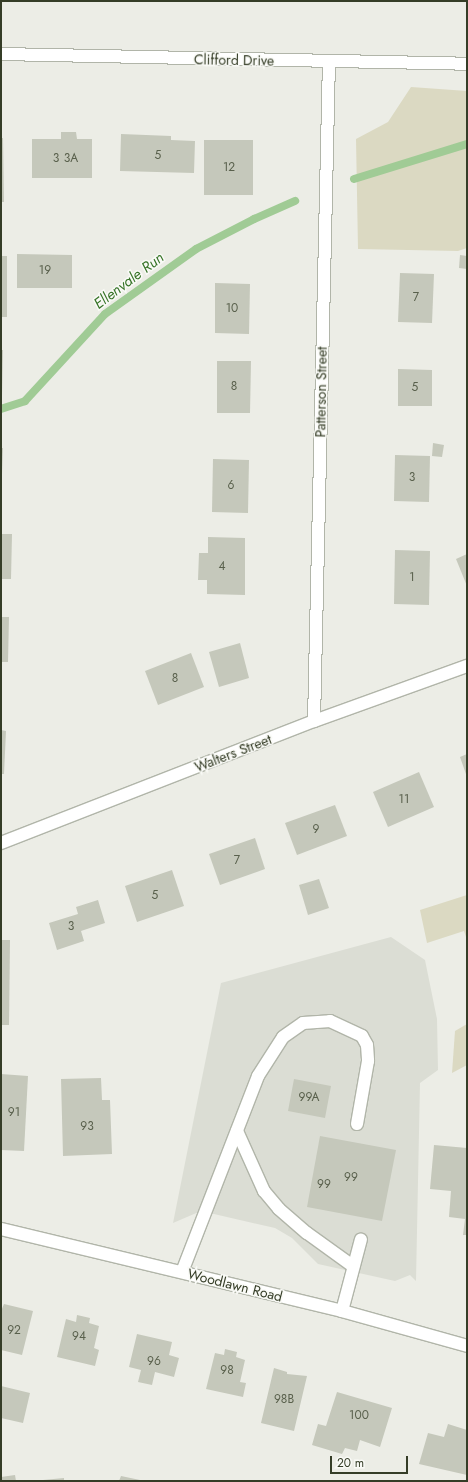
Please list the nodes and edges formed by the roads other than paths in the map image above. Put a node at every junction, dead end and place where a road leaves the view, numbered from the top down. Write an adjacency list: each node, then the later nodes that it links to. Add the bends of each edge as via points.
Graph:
1 (1, 54): 2 (street, Clifford Drive)
2 (329, 62): 3 (street, Clifford Drive); 5 (street, Patterson Street)
3 (467, 64)
4 (467, 666): 5 (street, Walters Street)
5 (314, 721): 6 (street, Walters Street)
6 (1, 844)
7 (357, 1124): 8 (street, via 368,1061 367,1045 362,1036 330,1022 303,1023 283,1037 258,1076)
8 (237, 1131): 11 (street, via 264,1191 279,1209); 12 (street)
9 (1, 1229): 12 (street, Woodlawn Road)
10 (361, 1238): 11 (street)
11 (353, 1266): 13 (street)
12 (182, 1272): 13 (street, Woodlawn Road)
13 (342, 1311): 14 (street, Woodlawn Road)
14 (467, 1346)

